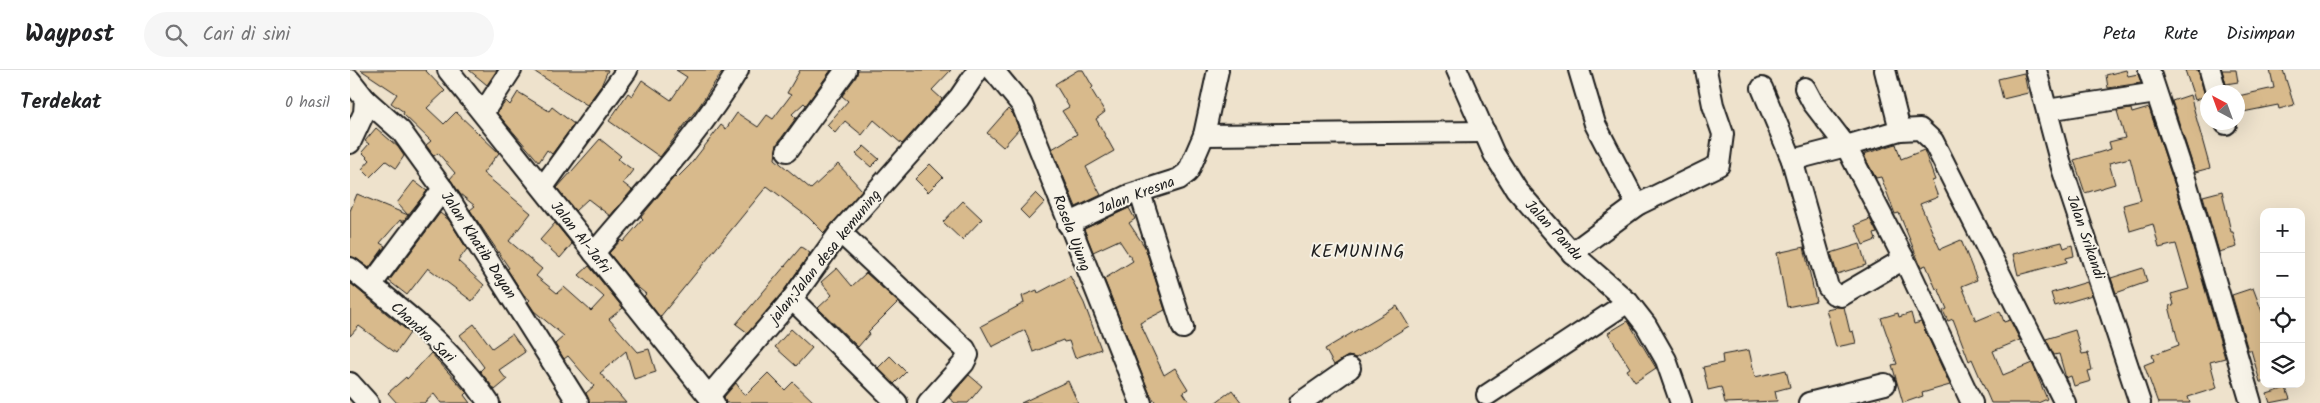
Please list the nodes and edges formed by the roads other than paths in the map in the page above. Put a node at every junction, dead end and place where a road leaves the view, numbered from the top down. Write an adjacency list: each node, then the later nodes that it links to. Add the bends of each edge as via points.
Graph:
1 (448, 70): 23 (street, Jalan Al-Jafri)
2 (511, 70): 23 (street)
3 (626, 70): 31 (street)
4 (738, 70): 37 (street, via 691,136)
5 (978, 70): 36 (street, jalan;Jalan desa kemuning, via 959,98)
6 (993, 70): 35 (street, Rosela Ujung, via 1022,105)
7 (1218, 70): 26 (street, Jalan Kresna)
8 (1457, 70): 25 (street, Jalan Pandu)
9 (1579, 70): 34 (street, via 1595,124)
10 (1706, 70): 34 (street, via 1723,134 1719,165)
11 (1885, 70): 24 (street)
12 (2036, 70): 22 (street, Jalan Srikandi)
13 (2149, 70): 20 (street)
14 (2210, 70): 17 (street)
15 (844, 71): 29 (street)
16 (350, 80): 21 (street, Jalan Khatib Dayan)
17 (2214, 85)
18 (1762, 88): 30 (street)
19 (1805, 88): 28 (street)
20 (2156, 93): 22 (street); 62 (street, via 2187,185)
21 (365, 99): 27 (street, via 364,113); 32 (street, Jalan Khatib Dayan, via 401,131)
22 (2047, 110): 61 (street, Jalan Srikandi, via 2062,168)
23 (483, 113): 31 (street, Jalan Al-Jafri)
24 (1900, 130): 28 (street); 60 (street, via 1920,129 1932,141)
25 (1485, 132): 26 (street); 38 (street, Jalan Pandu, via 1494,154 1516,189)
26 (1204, 135): 33 (street, Jalan Kresna, via 1188,172 1172,182)
27 (350, 143)
28 (1846, 146): 30 (street); 39 (street)
29 (787, 151)
30 (1792, 160): 39 (street, via 1828,287 1834,294 1841,296)
31 (542, 188): 37 (street, Jalan Al-Jafri)
32 (443, 189): 41 (street); 52 (street, Jalan Khatib Dayan)
33 (1140, 192): 35 (street, Jalan Kresna); 44 (street)
34 (1637, 205): 38 (street)
35 (1068, 224): 55 (street, Rosela Ujung)
36 (840, 232): 42 (street, jalan;Jalan desa kemuning); 54 (street, via 968,355)
37 (594, 253): 49 (street, Jalan Al-Jafri)
38 (1572, 253): 43 (street, Jalan Pandu)
39 (1904, 258): 59 (street)
40 (350, 268): 41 (street, Chandra Sari)
41 (371, 285): 51 (street, Chandra Sari, via 437,341)
42 (792, 299): 49 (street, jalan;Jalan desa kemuning); 53 (street)
43 (1628, 302): 48 (street); 57 (street, Jalan Pandu, via 1666,360)
44 (1183, 328)
45 (1350, 368): 56 (street)
46 (350, 383): 50 (street)
47 (1885, 384): 58 (street)
48 (1487, 395)
49 (711, 399)
50 (368, 403)
51 (489, 403)
52 (578, 403)
53 (897, 403)
54 (928, 403)
55 (1141, 403)
56 (1300, 403)
57 (1681, 403)
58 (1809, 403)
59 (1972, 403)
60 (2065, 403)
61 (2140, 403)
62 (2251, 403)

